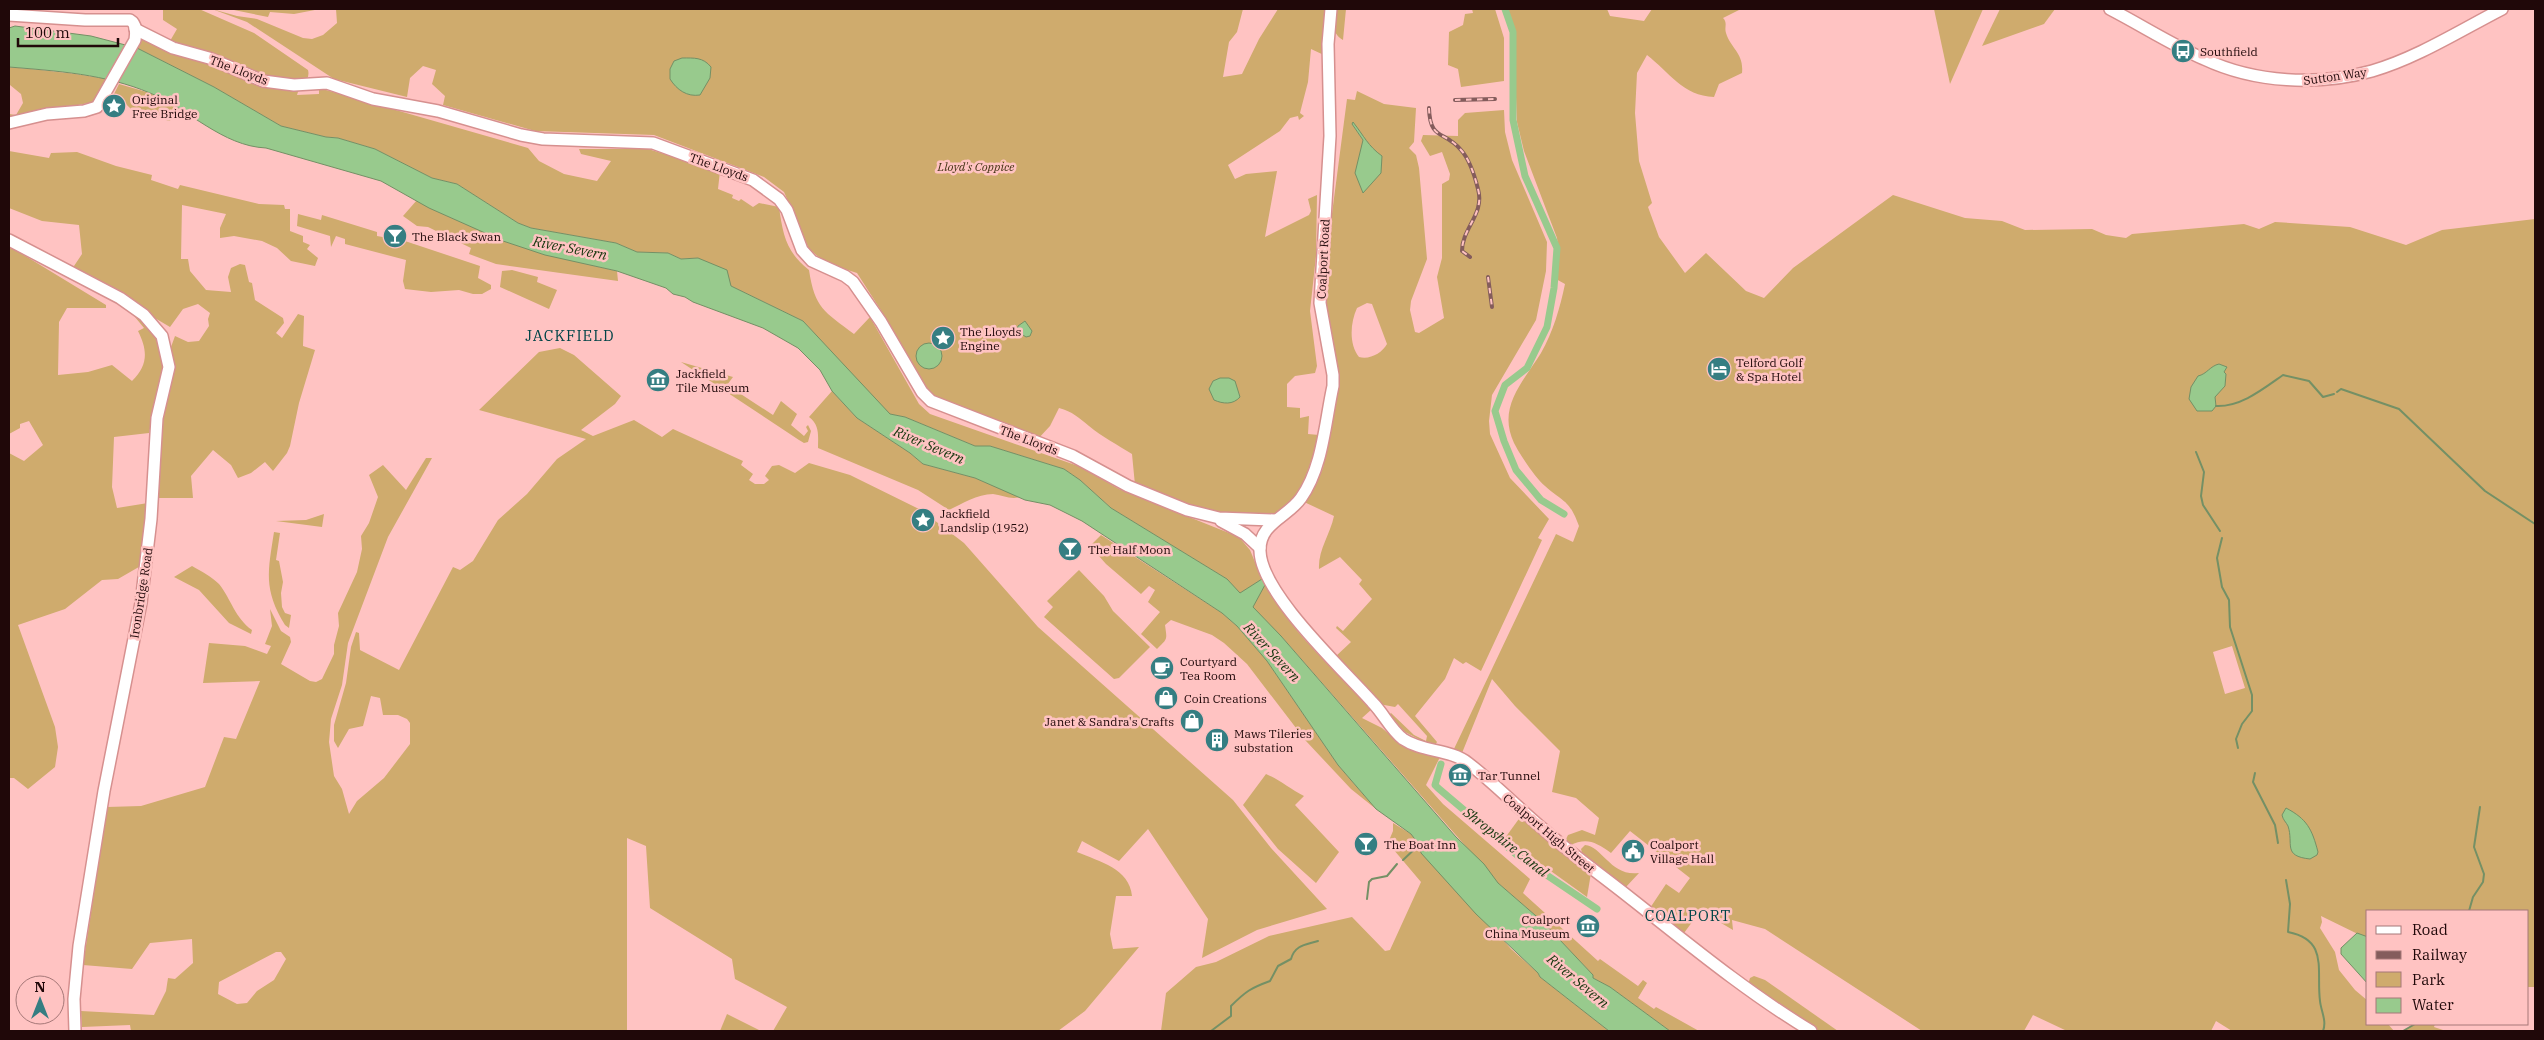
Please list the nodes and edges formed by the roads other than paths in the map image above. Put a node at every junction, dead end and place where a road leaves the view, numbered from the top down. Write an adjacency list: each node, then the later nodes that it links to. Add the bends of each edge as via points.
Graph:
1 (1331, 9): 9 (street, Coalport Road, via 1328,44 1330,136 1320,303 1333,375 1332,386 1316,468 1302,497)
2 (2110, 9): 3 (street, Sutton Way, via 2204,60 2246,73 2300,81 2341,78 2373,71 2429,47)
3 (2502, 9)
4 (9, 15): 5 (street, The Lloyds, via 125,19 133,22)
5 (135, 35): 6 (street, via 98,107); 8 (street, The Lloyds, via 209,58 263,81 294,85 327,83 372,99 438,111 543,139 653,143 754,180 787,210 802,250 812,261 854,282 917,385 931,401 1073,456 1128,486)
6 (9, 123)
7 (9, 240): 13 (street, Ironbridge Road, via 120,298 144,315 162,336 169,368 157,418 151,519 142,596 104,790 80,946 74,999)
8 (1212, 517): 9 (street, The Lloyds); 10 (street)
9 (1275, 520): 11 (street)
10 (1232, 526): 11 (street); 12 (street)
11 (1264, 533): 12 (street)
12 (1260, 548): 14 (street, Coalport High Street, via 1276,593 1402,738 1468,762 1543,830 1740,984 1776,1011)
13 (75, 1031)
14 (1811, 1031)

